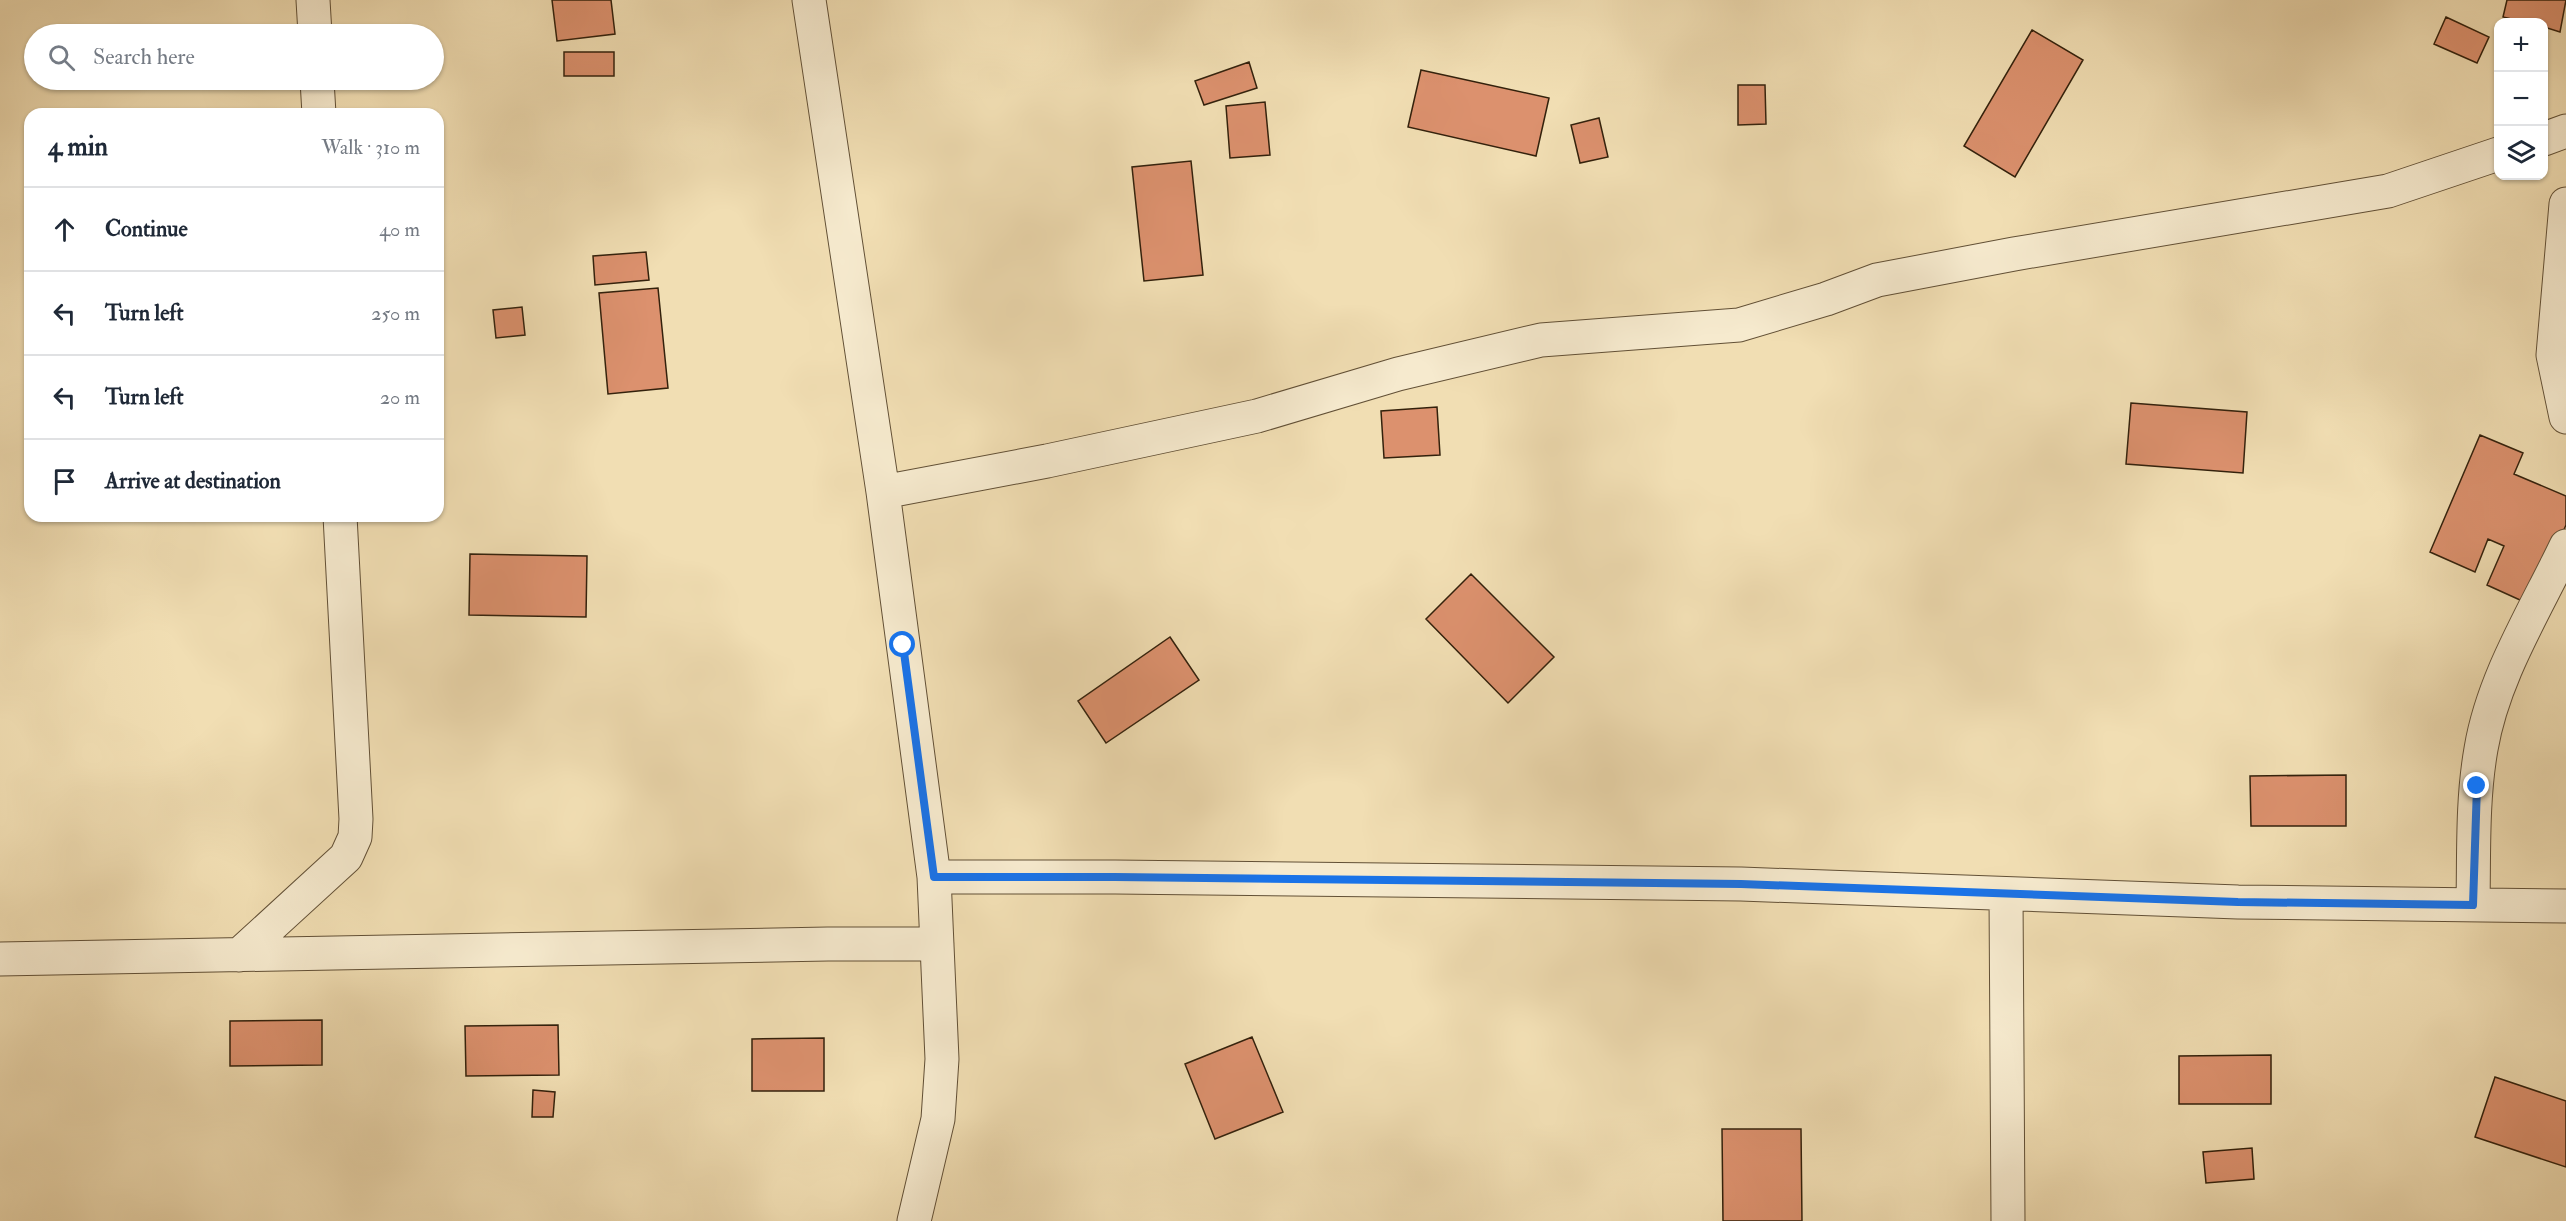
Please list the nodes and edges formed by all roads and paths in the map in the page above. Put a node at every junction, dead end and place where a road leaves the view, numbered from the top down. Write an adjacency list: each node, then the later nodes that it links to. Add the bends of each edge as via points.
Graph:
1 (313, 0): 3 (street)
2 (809, 0): 11 (street)
3 (314, 24)
4 (318, 90): 5 (street)
5 (319, 108)
6 (2566, 131): 7 (street)
7 (2548, 138)
8 (2494, 156): 11 (street, via 2388,191 1876,280 1738,326 1541,340 1398,374 1257,416)
9 (2566, 204): 10 (street, via 2553,355)
10 (2566, 417)
11 (883, 492): 14 (street)
12 (340, 522): 19 (street, via 355,837 346,857)
13 (2566, 546): 16 (street, via 2499,683 2481,748 2475,806)
14 (934, 877): 15 (street, via 1741,884); 18 (street)
15 (2006, 894): 16 (street); 22 (street)
16 (2473, 905): 17 (street)
17 (2566, 906)
18 (937, 944): 19 (street); 21 (street, via 942,1059 938,1119)
19 (240, 955): 20 (street)
20 (0, 959)
21 (914, 1221)
22 (2008, 1221)

